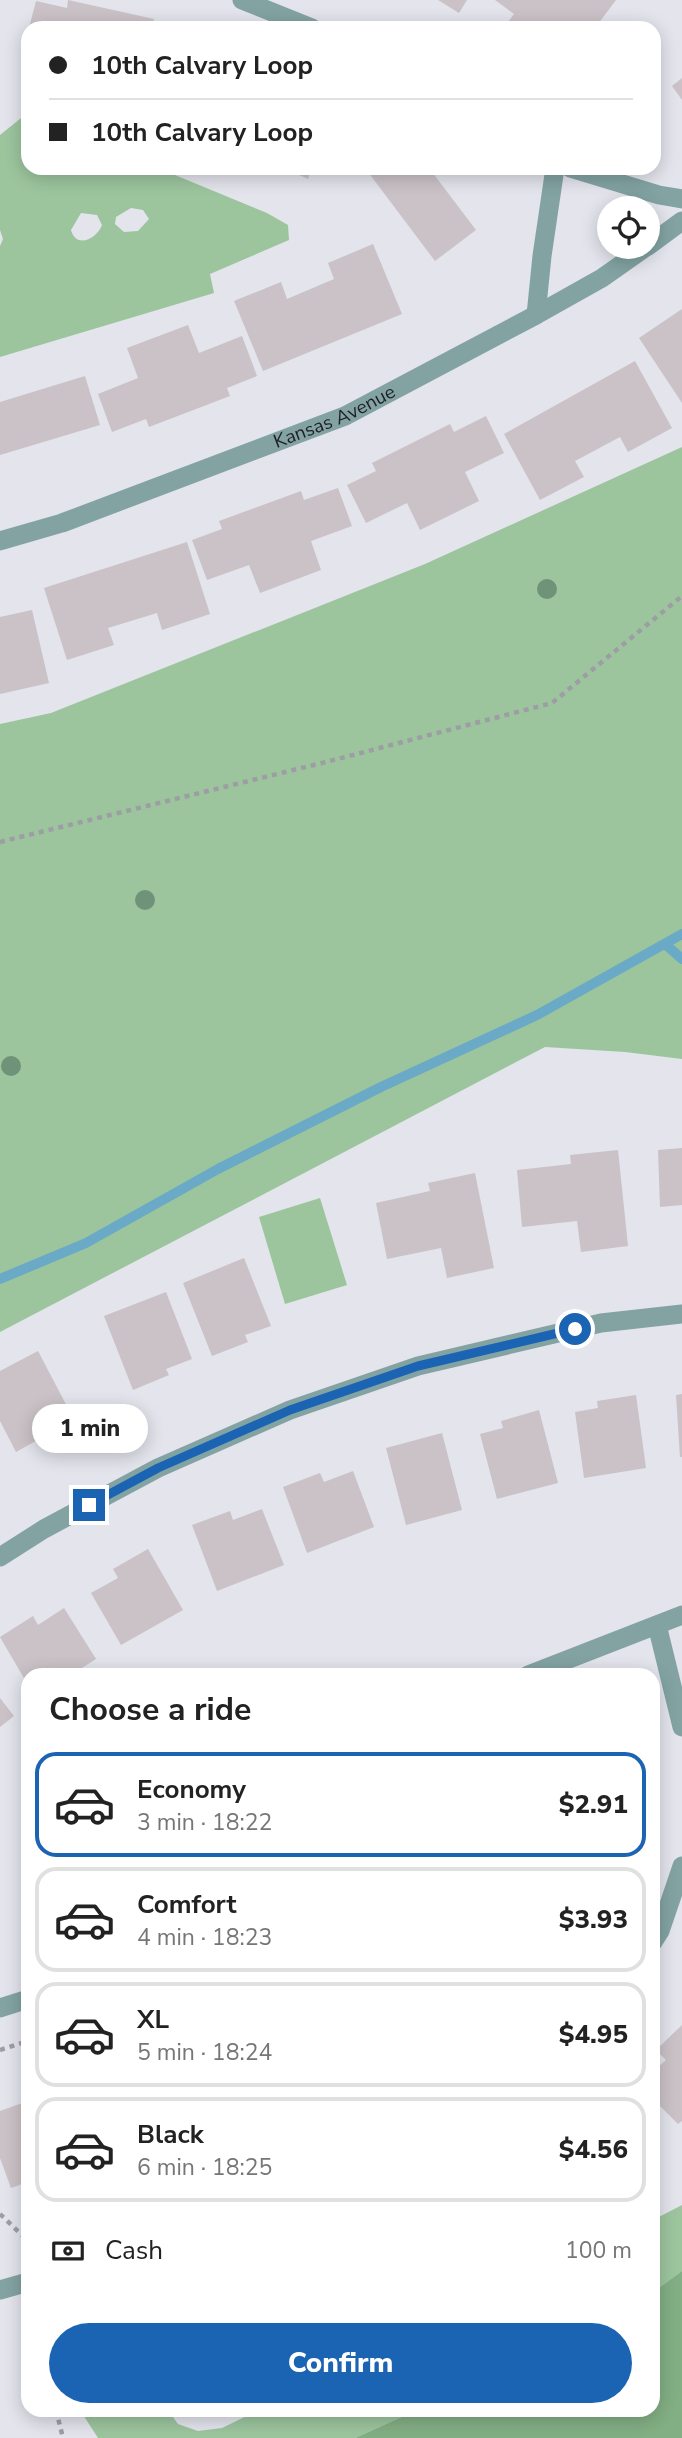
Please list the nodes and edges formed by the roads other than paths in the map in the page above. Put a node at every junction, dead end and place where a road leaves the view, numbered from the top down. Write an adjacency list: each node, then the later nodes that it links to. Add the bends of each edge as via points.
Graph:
1 (242, 0): 2 (street)
2 (294, 21)
3 (554, 175): 9 (street)
4 (593, 175): 5 (street)
5 (682, 199)
6 (682, 221): 7 (street, Kansas Avenue)
7 (660, 237)
8 (629, 259): 9 (street, Kansas Avenue)
9 (536, 315): 10 (street, Kansas Avenue, via 345,416 62,523)
10 (0, 541)
11 (682, 1314): 12 (street, via 601,1323 418,1366 290,1410 158,1468)
12 (0, 1558)
13 (682, 1615): 14 (street)
14 (657, 1625): 15 (street); 16 (street)
15 (546, 1668)
16 (682, 1727)
17 (682, 1866): 18 (street)
18 (660, 1931)
19 (21, 2000): 20 (street)
20 (0, 2008)
21 (21, 2284): 22 (street)
22 (0, 2290)

